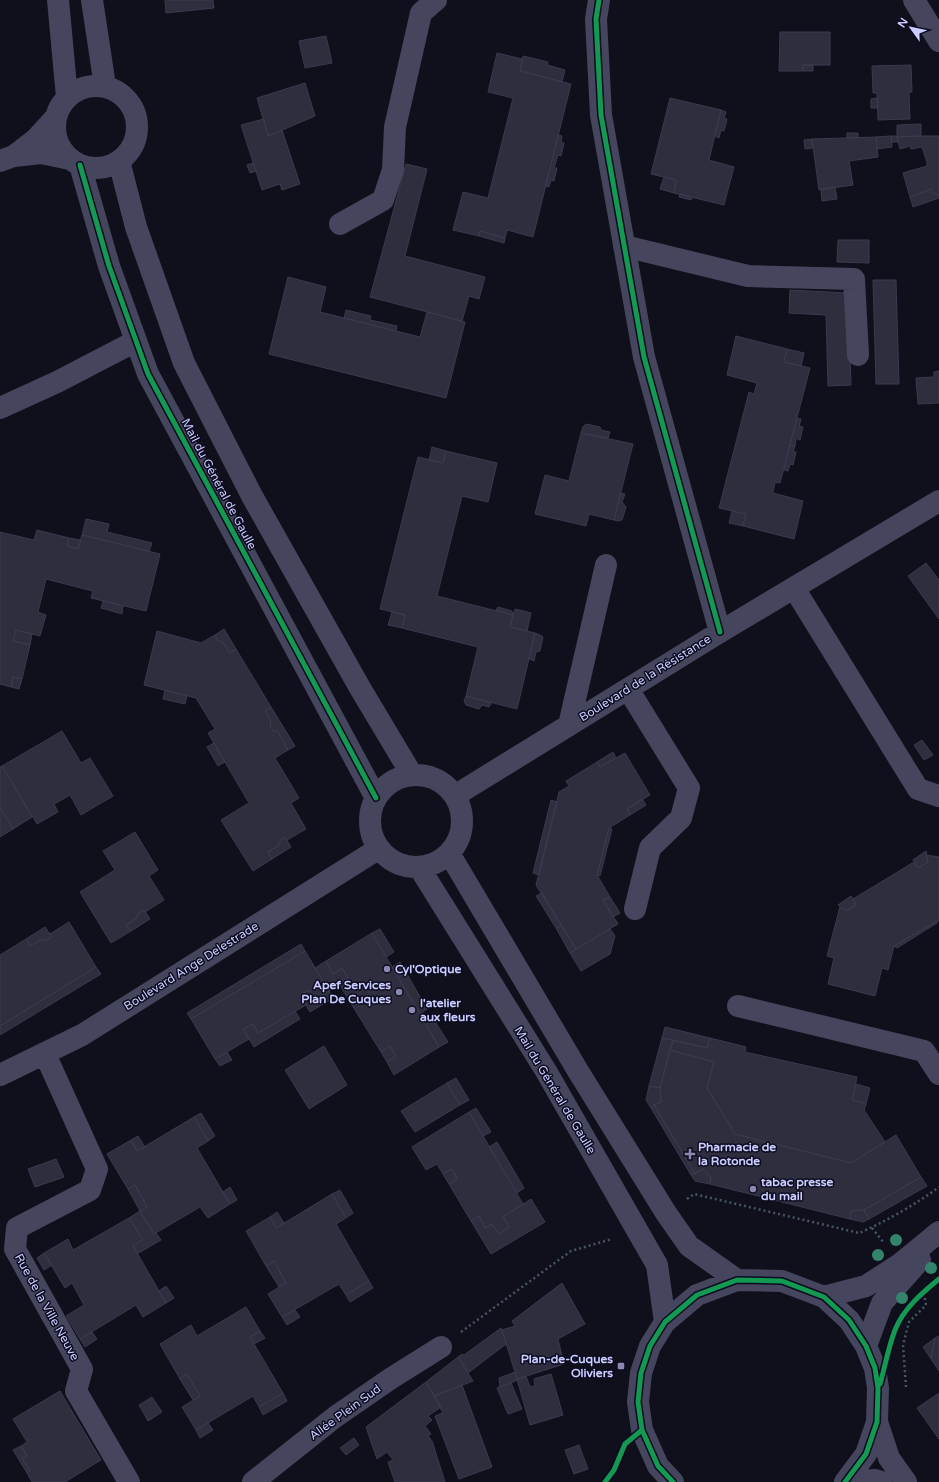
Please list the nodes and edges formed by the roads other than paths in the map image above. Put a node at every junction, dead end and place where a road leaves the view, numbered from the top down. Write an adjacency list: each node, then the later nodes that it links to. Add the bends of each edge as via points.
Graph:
1 (58, 0): 8 (street)
2 (92, 0): 7 (street)
3 (436, 0): 13 (street, via 421,13 395,127 393,170 383,200)
4 (599, 0): 14 (street, via 596,19 601,115)
5 (914, 0): 6 (street)
6 (939, 41)
7 (105, 86): 8 (street, via 78,89); 11 (street, via 118,91 128,100 135,112 138,126 136,139 129,152)
8 (67, 97): 9 (street)
9 (56, 117): 10 (street, via 36,139); 12 (street, via 57,140 62,150)
10 (7, 159): 12 (street, via 41,153)
11 (119, 161): 12 (street, via 93,168); 24 (street, Mail du Général de Gaulle, via 139,234 184,363 256,502)
12 (75, 162): 15 (street, Mail du Général de Gaulle)
13 (340, 224)
14 (624, 246): 16 (street, via 748,276 854,279); 21 (street, via 644,357)
15 (136, 341): 17 (street); 27 (street, Mail du Général de Gaulle, via 148,374)
16 (858, 355)
17 (0, 408)
18 (939, 501): 20 (street, Boulevard de la Résistance)
19 (606, 565): 23 (street)
20 (794, 588): 21 (street, Boulevard de la Résistance); 26 (street, via 918,789)
21 (720, 632): 22 (street, Boulevard de la Résistance)
22 (628, 689): 23 (street, Boulevard de la Résistance); 31 (street, via 689,788 681,818 650,848)
23 (569, 725): 25 (street, Boulevard de la Résistance)
24 (412, 775): 25 (street, via 429,776 442,781); 27 (street, via 401,776 388,783)
25 (456, 796): 29 (street, via 463,817 462,831)
26 (939, 796)
27 (376, 798): 28 (street, via 370,823 372,838)
28 (378, 849): 30 (street, via 391,860 404,866); 33 (street, Boulevard Ange Delestrade, via 82,1035)
29 (450, 853): 30 (street, via 434,864); 38 (street, via 578,1072 666,1213 689,1246)
30 (419, 867): 40 (street, Mail du Général de Gaulle, via 546,1071 657,1265)
31 (635, 909)
32 (738, 1006): 34 (street, via 924,1051)
33 (45, 1054): 35 (street, Boulevard Ange Delestrade); 44 (street, Rue de la Ville Neuve, via 97,1170 90,1190 17,1228 15,1249 82,1369 76,1391)
34 (939, 1074)
35 (0, 1075)
36 (939, 1232): 39 (street, via 900,1264 866,1286)
37 (939, 1239): 41 (street, via 882,1302)
38 (737, 1280): 39 (street, via 782,1281); 40 (street, via 697,1295)
39 (824, 1297): 41 (street, via 849,1320)
40 (665, 1322): 46 (street, via 650,1346 641,1373 638,1402 642,1430 658,1466)
41 (866, 1346): 43 (street, via 875,1368 878,1388)
42 (441, 1347): 45 (street, Allée Plein Sud, via 335,1417)
43 (877, 1422): 47 (street, via 866,1454); 49 (street, via 889,1458)
44 (129, 1482)
45 (253, 1482)
46 (672, 1482)
47 (846, 1482): 48 (street)
48 (881, 1482)
49 (906, 1482)

